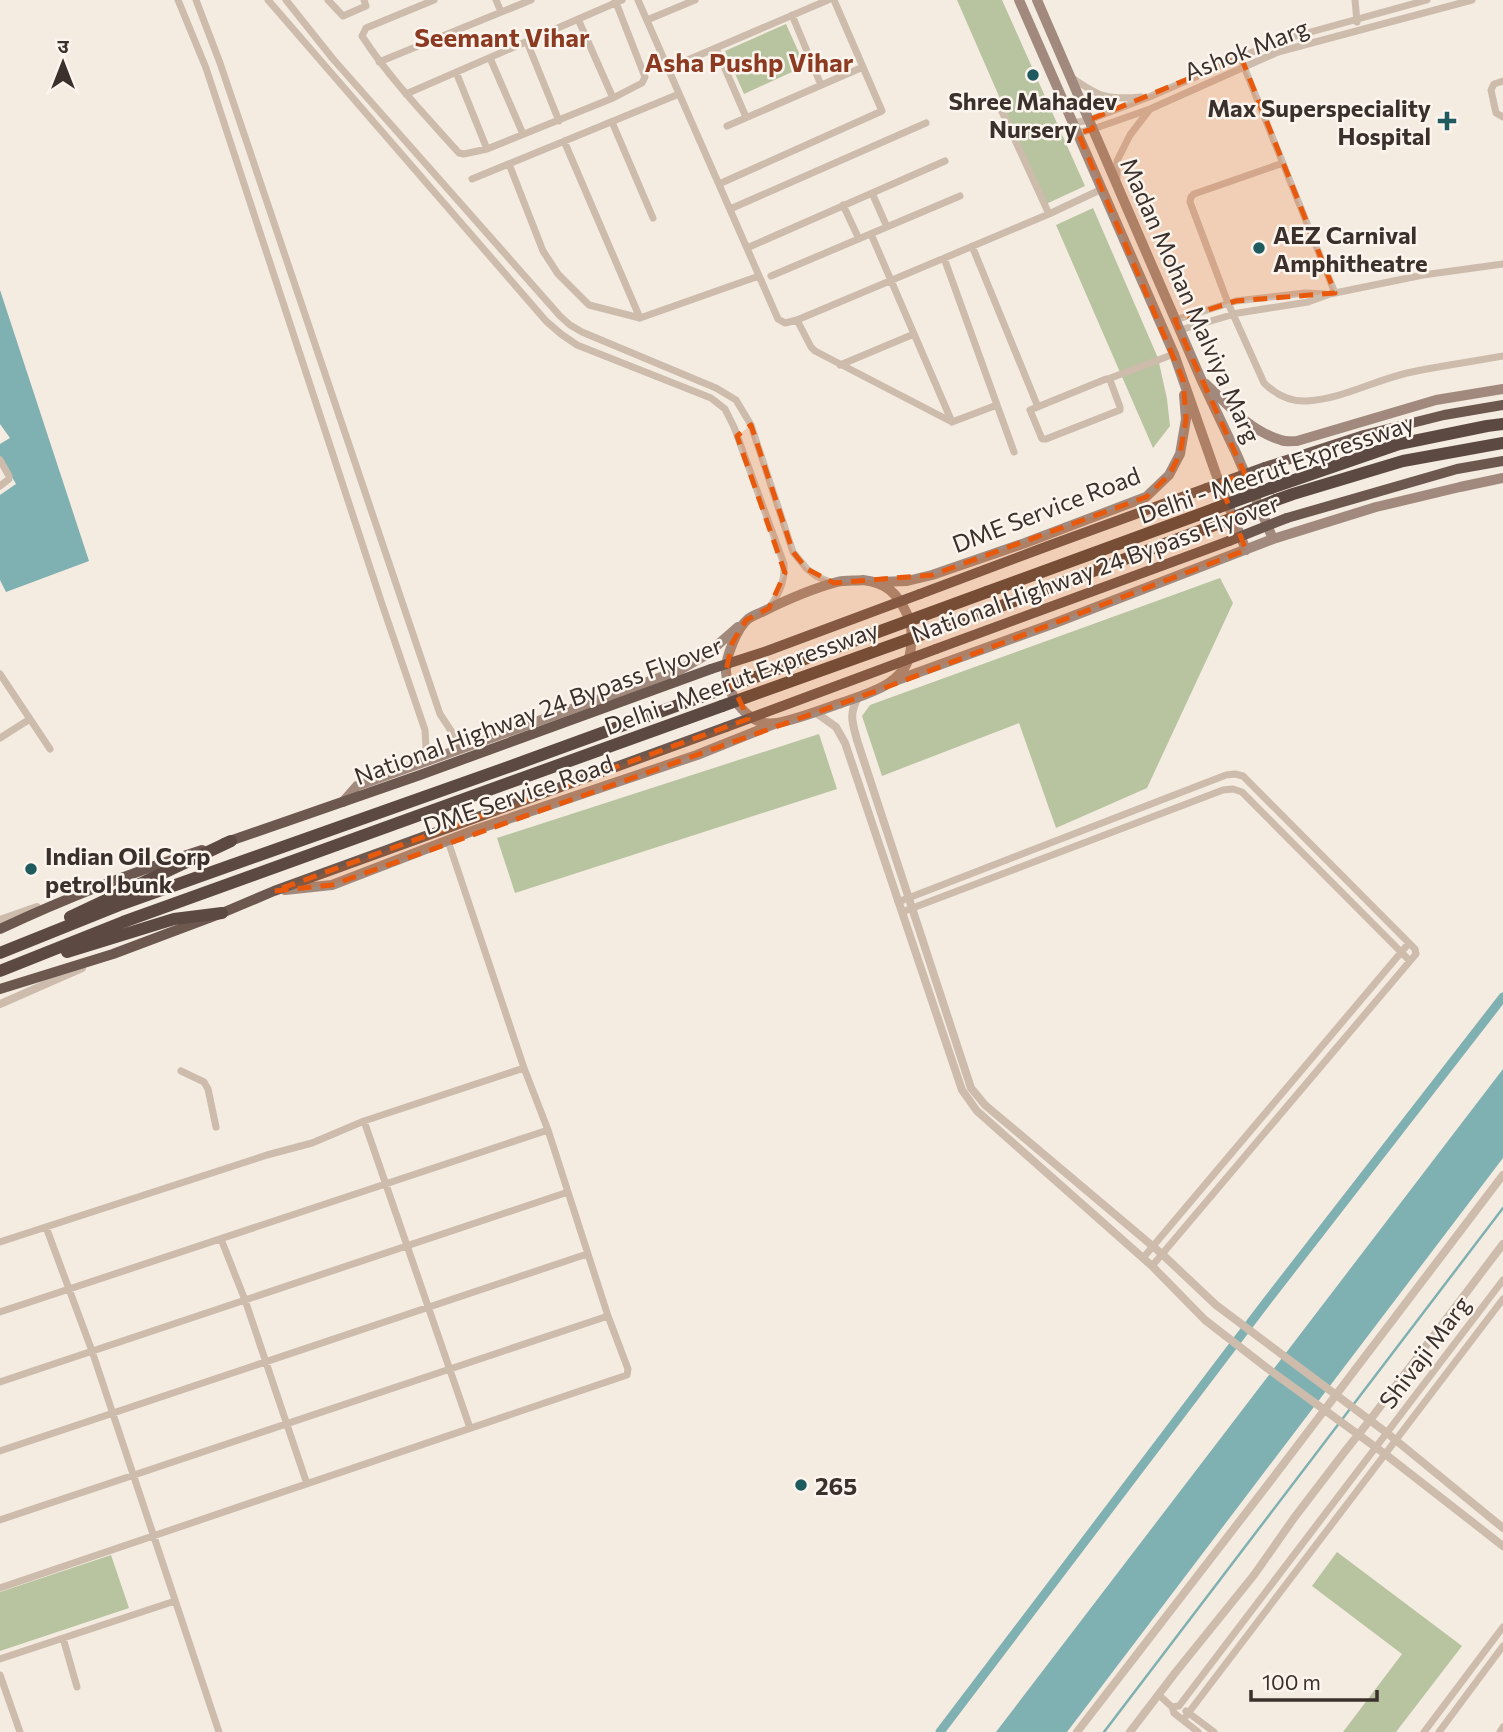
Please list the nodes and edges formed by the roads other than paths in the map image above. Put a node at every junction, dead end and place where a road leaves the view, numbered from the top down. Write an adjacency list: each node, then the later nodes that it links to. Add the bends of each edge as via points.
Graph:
1 (178, 0): 122 (street, via 206,68 425,730)
2 (196, 0): 121 (street, via 440,714)
3 (268, 0): 99 (street, via 547,321 578,345 711,398 725,409)
4 (286, 0): 98 (street, via 570,326 716,388 736,400)
5 (328, 0): 6 (street, via 343,16 366,6)
6 (364, 0)
7 (434, 0): 31 (street, via 363,31)
8 (496, 0): 21 (street)
9 (531, 0): 21 (street)
10 (638, 0): 25 (street)
11 (695, 0): 25 (street)
12 (828, 0): 22 (street)
13 (834, 0): 32 (street)
14 (1019, 0): 52 (main road, Madan Mohan Malviya Marg)
15 (1037, 0): 36 (main road, Madan Mohan Malviya Marg)
16 (1355, 0): 24 (street)
17 (1427, 0): 20 (street, Ashok Marg)
18 (1472, 0): 26 (street, Ashok Marg)
19 (617, 1): 23 (street); 42 (street, via 645,77 640,86)
20 (1405, 3): 24 (street, Ashok Marg)
21 (501, 12): 31 (street)
22 (792, 15): 28 (street); 38 (street)
23 (578, 19): 27 (street); 42 (street)
24 (1357, 19): 26 (street); 29 (street, Ashok Marg, via 1278,41)
25 (647, 20): 34 (street)
26 (1357, 30): 33 (street, Ashok Marg, via 1278,52)
27 (527, 42): 30 (street); 47 (street)
28 (716, 48): 34 (street); 45 (street)
29 (1241, 57): 33 (street); 41 (street, Ashok Marg)
30 (491, 58): 35 (street); 53 (street)
31 (379, 62): 39 (street)
32 (863, 66): 38 (street); 60 (street, via 882,111)
33 (1245, 67): 44 (street, Ashok Marg); 57 (street)
34 (669, 68): 40 (street)
35 (456, 72): 39 (street); 55 (street)
36 (1070, 77): 41 (street, via 1108,98); 51 (main road, Madan Mohan Malviya Marg)
37 (1503, 81): 46 (street, via 1490,90 1496,113)
38 (821, 85): 45 (street)
39 (406, 94): 55 (street, via 459,153)
40 (679, 94): 48 (street); 60 (street)
41 (1149, 97): 51 (street, Ashok Marg)
42 (613, 99): 47 (street)
43 (998, 103): 67 (street)
44 (1150, 109): 51 (street, Ashok Marg); 61 (street, via 1117,161)
45 (746, 117): 50 (street)
46 (1503, 117)
47 (559, 121): 53 (street)
48 (612, 122): 54 (street); 68 (street)
49 (926, 123): 66 (street)
50 (727, 125)
51 (1091, 125): 52 (street, Ashok Marg); 61 (main road, Madan Mohan Malviya Marg)
52 (1076, 128): 62 (main road, Madan Mohan Malviya Marg)
53 (523, 134): 55 (street)
54 (564, 141): 58 (street); 82 (street)
55 (487, 149)
56 (945, 161): 63 (street)
57 (1283, 163): 79 (street); 80 (street, via 1190,199)
58 (509, 164): 59 (street); 82 (street, via 543,251 558,274 589,305)
59 (472, 179)
60 (719, 184): 66 (street)
61 (1117, 185): 84 (main road, Madan Mohan Malviya Marg)
62 (1102, 189): 67 (street); 86 (main road, Madan Mohan Malviya Marg)
63 (872, 193): 65 (street); 69 (street)
64 (960, 196): 69 (street)
65 (844, 205): 71 (street); 73 (street)
66 (730, 209): 73 (street)
67 (1049, 214): 72 (street)
68 (653, 218)
69 (887, 227): 70 (street)
70 (871, 234): 71 (street); 78 (street)
71 (859, 239): 77 (street)
72 (972, 246): 74 (street); 95 (street)
73 (747, 248): 76 (street)
74 (944, 258): 78 (street); 93 (street)
75 (1503, 264): 79 (street)
76 (759, 276): 82 (street); 83 (street, via 778,319 785,323)
77 (771, 276)
78 (891, 280): 83 (street); 85 (street)
79 (1332, 293): 80 (street); 81 (street, via 1308,302)
80 (1227, 303): 81 (street); 84 (street)
81 (1233, 315): 84 (street); 87 (street, via 1264,383 1286,398 1305,401 1405,374)
82 (640, 318)
83 (797, 320): 88 (street, via 813,349)
84 (1178, 325): 90 (main road, Madan Mohan Malviya Marg)
85 (914, 334): 88 (street); 96 (street)
86 (1174, 354): 89 (street); 91 (main road, Madan Mohan Malviya Marg)
87 (1503, 356)
88 (840, 365): 96 (street)
89 (1108, 379): 95 (street); 95 (street, via 1120,410 1044,439 1030,411)
90 (1201, 379): 92 (main road, via 1239,416 1282,441 1305,439 1436,400); 107 (main road, Madan Mohan Malviya Marg)
91 (1183, 380): 108 (main road, Madan Mohan Malviya Marg); 109 (main road, DME Service Road, via 1186,419 1180,454 1169,475 1146,497 932,575)
92 (1503, 389)
93 (997, 405): 96 (street); 101 (street)
94 (1503, 405): 123 (highway, National Highway 24 Bypass Flyover, bridge, via 1377,432 1265,467)
95 (1038, 407)
96 (952, 422)
97 (1503, 424): 106 (highway, Delhi - Meerut Expressway, via 1399,444)
98 (751, 425): 99 (street); 110 (street, via 793,552 816,576)
99 (737, 436): 111 (street, via 784,565 783,584)
100 (1503, 443): 106 (highway, Delhi - Meerut Expressway, via 1403,461 1293,494)
101 (1014, 452)
102 (0, 460): 105 (street, via 9,476)
103 (1503, 461): 126 (highway, National Highway 24 Bypass Flyover, bridge, via 1457,469 1287,518)
104 (1503, 478): 107 (main road, via 1376,507)
105 (0, 486)
106 (1274, 494): 136 (highway, Delhi - Meerut Expressway, bridge, via 1214,509); 140 (highway, Delhi - Meerut Expressway, bridge, via 1220,523 993,609 123,922)
107 (1273, 540): 108 (main road)
108 (1246, 550): 114 (main road)
109 (877, 582): 110 (main road); 114 (main road, via 900,600 912,626 911,657 901,674)
110 (834, 583): 111 (main road)
111 (769, 608): 112 (main road)
112 (746, 620): 118 (main road, via 732,643 726,671 744,712); 121 (main road, via 706,655 678,671)
113 (0, 674): 117 (street)
114 (888, 683): 115 (main road)
115 (858, 697): 116 (main road); 127 (street, via 852,710 855,730)
116 (815, 712): 118 (main road); 128 (street, via 836,727 845,743)
117 (30, 719): 119 (street); 120 (street)
118 (774, 724): 125 (main road, DME Service Road)
119 (0, 738)
120 (50, 749)
121 (463, 749): 122 (main road)
122 (422, 763): 123 (main road, via 357,786)
123 (343, 802): 124 (highway, National Highway 24 Bypass Flyover)
124 (231, 841): 129 (highway, National Highway 24 Bypass Flyover, via 151,866); 136 (highway)
125 (448, 841): 126 (main road, DME Service Road, via 332,885); 143 (street)
126 (274, 891): 132 (highway, National Highway 24 Bypass Flyover)
127 (909, 898): 128 (street); 130 (street); 135 (street, via 1234,774 1243,776)
128 (898, 902): 131 (street)
129 (53, 905): 133 (street); 134 (highway, National Highway 24 Bypass Flyover)
130 (912, 908): 131 (street); 137 (street, via 1233,789 1242,792); 156 (street, via 971,1088 985,1105)
131 (902, 912): 159 (street, via 962,1090 977,1111)
132 (222, 913): 138 (highway, National Highway 24 Bypass Flyover); 140 (highway, via 174,919)
133 (0, 920)
134 (0, 929)
135 (1409, 943): 137 (street); 139 (street, via 1416,951)
136 (0, 952)
137 (1401, 952): 139 (street); 156 (street)
138 (113, 954): 141 (highway, National Highway 24 Bypass Flyover); 142 (street)
139 (1410, 961): 158 (street)
140 (0, 972)
141 (0, 989)
142 (0, 1004)
143 (524, 1068): 145 (street); 147 (street)
144 (181, 1071): 146 (street, via 204,1082)
145 (364, 1121): 149 (street); 151 (street, via 313,1143)
146 (216, 1126)
147 (548, 1130): 149 (street); 150 (street)
148 (1503, 1175): 172 (street)
149 (385, 1184): 152 (street); 155 (street)
150 (568, 1192): 155 (street); 157 (street)
151 (46, 1227): 153 (street); 162 (street)
152 (221, 1239): 162 (street); 164 (street)
153 (0, 1242)
154 (1503, 1244): 175 (street)
155 (407, 1246): 164 (street); 165 (street)
156 (1154, 1247): 158 (street); 159 (street)
157 (587, 1254): 165 (street); 167 (street)
158 (1162, 1254): 160 (street); 172 (street, via 1216,1305)
159 (1143, 1258): 160 (street)
160 (1152, 1266): 173 (street, via 1205,1320)
161 (1503, 1280): 178 (street, Shivaji Marg)
162 (70, 1289): 166 (street); 168 (street)
163 (1503, 1299): 180 (street, Shivaji Marg)
164 (245, 1300): 168 (street); 169 (street)
165 (428, 1307): 169 (street); 170 (street)
166 (0, 1312)
167 (608, 1316): 170 (street); 177 (street, via 627,1375)
168 (92, 1351): 171 (street); 174 (street)
169 (266, 1362): 174 (street); 176 (street)
170 (450, 1369): 176 (street); 177 (street)
171 (0, 1382)
172 (1336, 1395): 173 (street); 175 (street)
173 (1324, 1410): 179 (street); 208 (street)
174 (112, 1413): 182 (street); 184 (street)
175 (1370, 1420): 178 (street); 179 (street)
176 (287, 1424): 184 (street); 185 (street)
177 (470, 1428): 185 (street)
178 (1387, 1433): 180 (street); 181 (street, Shivaji Marg)
179 (1358, 1434): 181 (street); 198 (street)
180 (1396, 1440): 183 (street, Shivaji Marg); 187 (street)
181 (1376, 1447): 183 (street); 201 (street, Shivaji Marg)
182 (0, 1451)
183 (1385, 1454): 189 (street); 202 (street, Shivaji Marg)
184 (133, 1475): 186 (street); 188 (street)
185 (307, 1484): 188 (street)
186 (0, 1520)
187 (1503, 1528)
188 (153, 1536): 190 (street); 191 (street)
189 (1503, 1546)
190 (0, 1588)
191 (175, 1601): 193 (street); 205 (street)
192 (1503, 1628): 212 (street)
193 (63, 1638): 195 (street); 197 (street)
194 (1503, 1646): 213 (street)
195 (0, 1659)
196 (0, 1675): 199 (street)
197 (77, 1687)
198 (1159, 1695): 201 (street); 209 (street)
199 (9, 1701): 200 (street); 206 (street)
200 (0, 1704)
201 (1175, 1709): 202 (street); 203 (street)
202 (1188, 1713): 203 (street, Shivaji Marg); 211 (street)
203 (1183, 1720): 210 (street)
204 (1503, 1727): 214 (street)
205 (219, 1730): 207 (street)
206 (20, 1732)
207 (208, 1732)
208 (1077, 1732)
209 (1130, 1732)
210 (1198, 1732)
211 (1214, 1732)
212 (1424, 1732)
213 (1439, 1732)
214 (1500, 1732)

